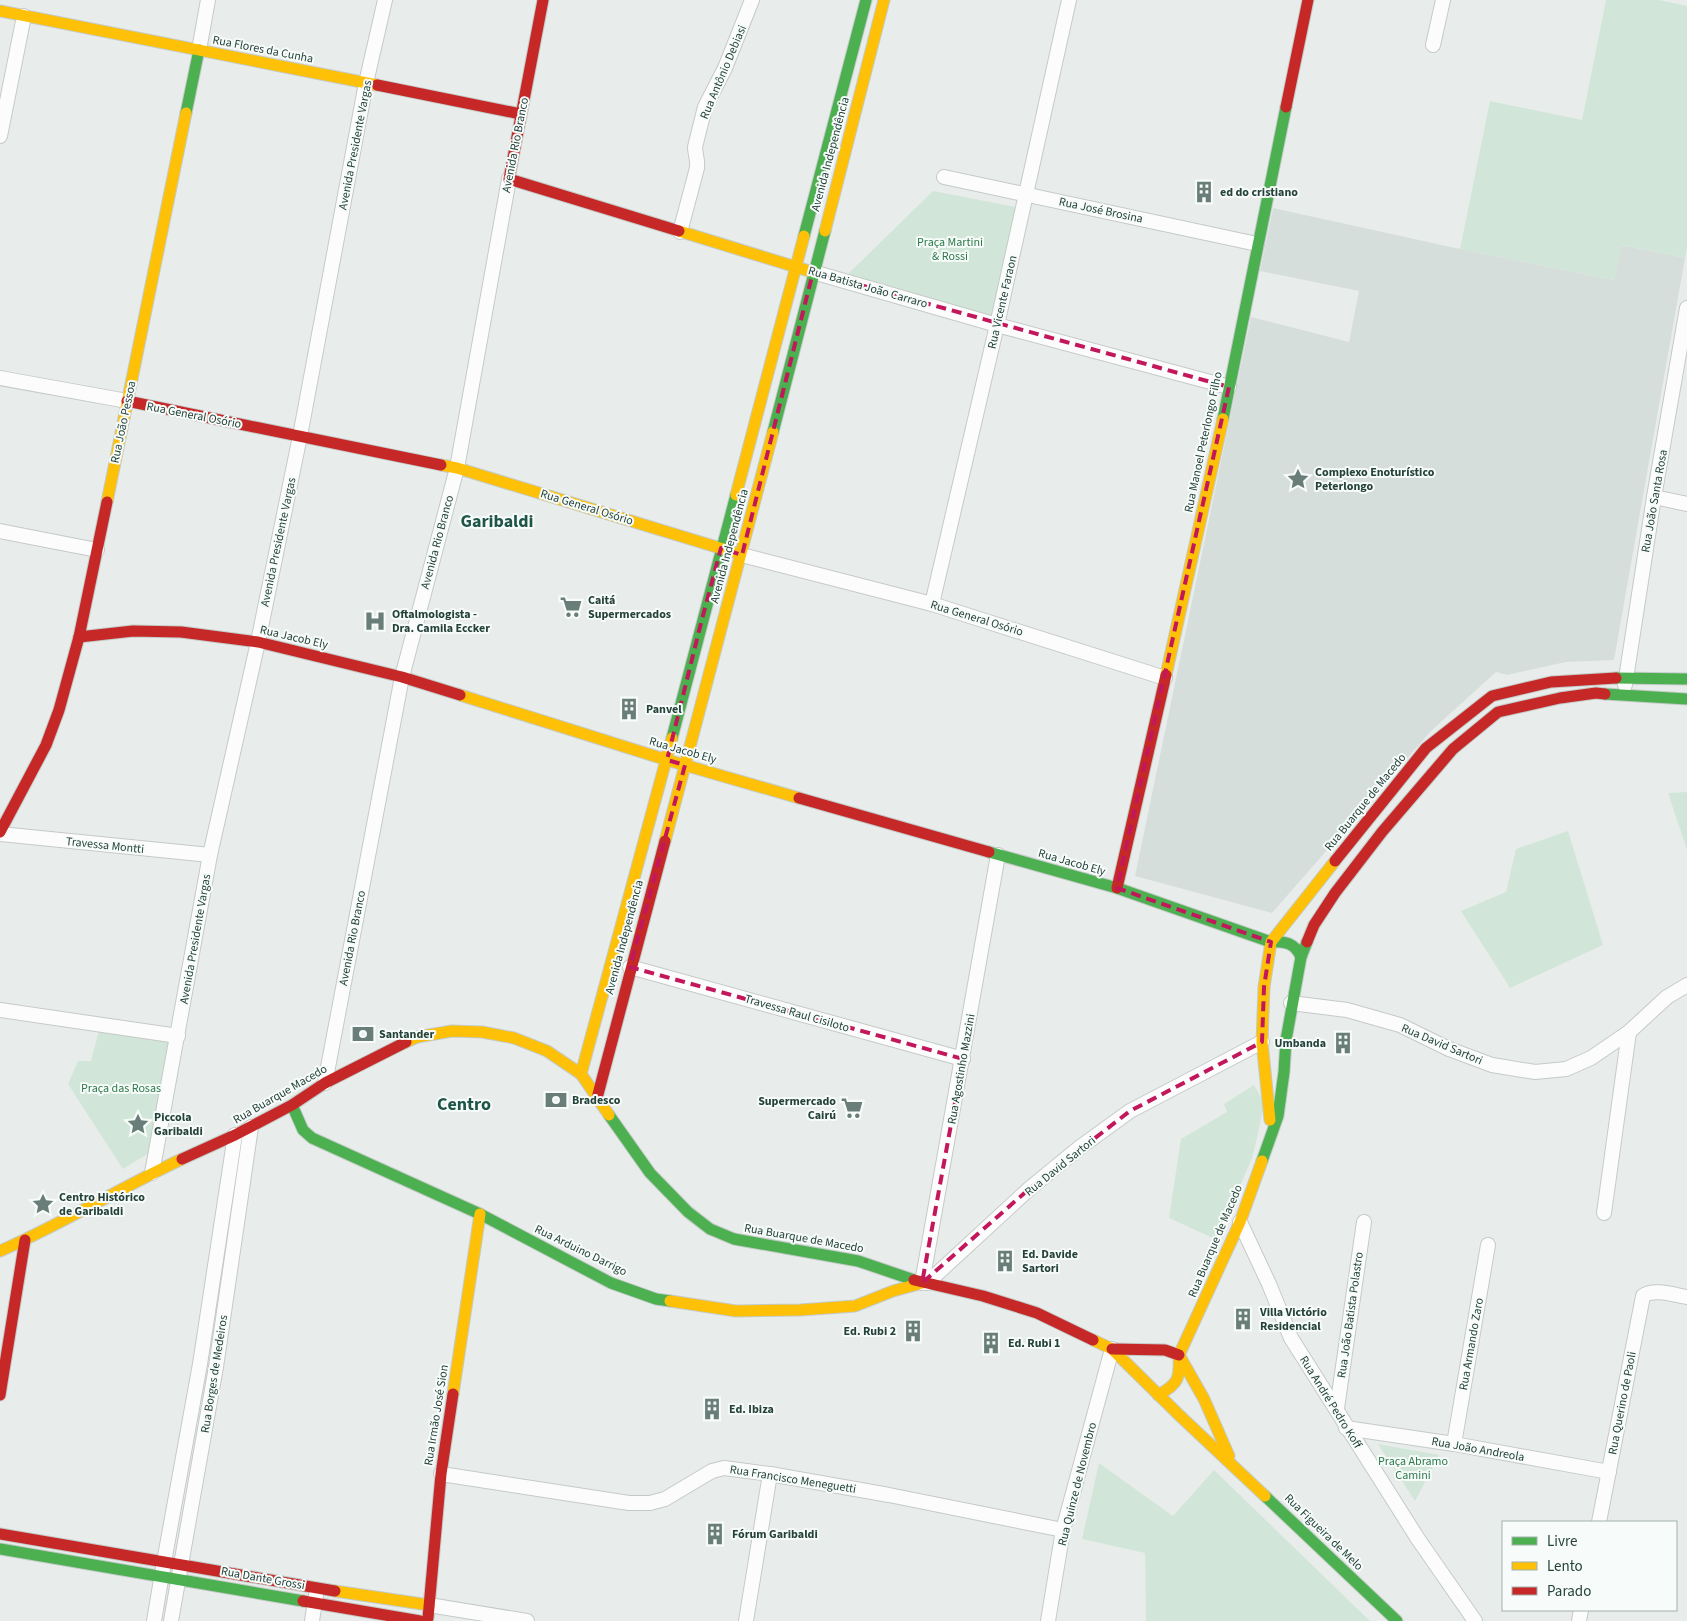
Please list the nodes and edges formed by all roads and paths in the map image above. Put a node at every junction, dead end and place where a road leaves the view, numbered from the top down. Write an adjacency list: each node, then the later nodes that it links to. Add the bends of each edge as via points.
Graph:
1 (208, 0): 13 (street, Rua João Pessoa)
2 (385, 0): 14 (street, Avenida Presidente Vargas)
3 (543, 0): 15 (main road, Avenida Rio Branco)
4 (752, 0): 20 (street, Rua Antônio Debiasi, via 725,68 705,107 695,147 698,168)
5 (866, 0): 22 (main road, Avenida Independência)
6 (884, 0): 23 (main road, Avenida Independência)
7 (1069, 0): 19 (street, Rua Vicente Faraon)
8 (1308, 0): 21 (main road, Rua Manoel Peterlongo Filho)
9 (1443, 0): 12 (street)
10 (0, 11): 11 (main road, Rua Flores da Cunha)
11 (24, 16): 13 (main road, Rua Flores da Cunha); 16 (street)
12 (1433, 45)
13 (200, 50): 14 (main road, Rua Flores da Cunha); 29 (main road, Rua João Pessoa)
14 (366, 83): 15 (main road, Rua Flores da Cunha); 30 (street, Avenida Presidente Vargas)
15 (521, 114): 18 (main road, Avenida Rio Branco)
16 (0, 136)
17 (944, 177): 19 (street, Rua José Brosina)
18 (509, 179): 20 (main road, Rua Batista João Carraro); 31 (street, Avenida Rio Branco)
19 (1026, 194): 21 (street, Rua José Brosina); 25 (street, Rua Vicente Faraon)
20 (680, 232): 22 (main road, Rua Batista João Carraro)
21 (1257, 244): 28 (main road, Rua Manoel Peterlongo Filho)
22 (796, 266): 23 (main road, Rua Batista João Carraro); 35 (main road, Avenida Independência)
23 (813, 272): 25 (street, Rua Batista João Carraro); 37 (main road, Avenida Independência)
24 (1687, 308): 26 (street, Rua João Santa Rosa)
25 (998, 324): 28 (street, Rua Batista João Carraro); 38 (street, Rua Vicente Faraon)
26 (1682, 361): 32 (street, Rua João Santa Rosa)
27 (0, 378): 29 (street, Rua General Osório)
28 (1229, 387): 43 (main road, Rua Manoel Peterlongo Filho)
29 (127, 401): 30 (main road, Rua General Osório); 36 (main road, Rua João Pessoa)
30 (300, 436): 31 (main road, Rua General Osório); 40 (street, Avenida Presidente Vargas)
31 (457, 468): 35 (main road, Rua General Osório); 41 (street, Avenida Rio Branco)
32 (1654, 498): 33 (street); 42 (street, Rua João Santa Rosa)
33 (1687, 504)
34 (0, 531): 36 (street)
35 (721, 548): 37 (main road, Rua General Osório); 47 (main road, Avenida Independência)
36 (97, 550): 39 (main road, Rua João Pessoa)
37 (742, 555): 38 (street, Rua General Osório); 48 (main road, Avenida Independência)
38 (932, 604): 43 (street, Rua General Osório)
39 (79, 637): 40 (main road, Rua Jacob Ely, via 133,631 181,632); 49 (main road, Rua João Pessoa, via 46,745)
40 (258, 642): 41 (main road, Rua Jacob Ely); 50 (street, Avenida Presidente Vargas)
41 (402, 677): 47 (main road, Rua Jacob Ely); 65 (street, Avenida Rio Branco)
42 (1625, 677): 44 (main road, Rua Buarque de Macedo); 45 (street, Rua João Santa Rosa); 53 (main road, Rua Buarque de Macedo, via 1551,682 1492,696 1426,748)
43 (1164, 678): 52 (main road, Rua Manoel Peterlongo Filho)
44 (1687, 680)
45 (1624, 694): 46 (main road, Rua Buarque de Macedo); 54 (main road, Rua Buarque de Macedo, via 1596,693 1560,698 1498,712 1453,749 1382,832 1314,925)
46 (1687, 699)
47 (667, 760): 48 (main road, Rua Jacob Ely); 64 (main road, Avenida Independência)
48 (685, 765): 51 (main road, Rua Jacob Ely); 55 (main road, Avenida Independência)
49 (0, 833): 50 (street, Travessa Montti)
50 (210, 855): 61 (street, Avenida Presidente Vargas)
51 (998, 855): 52 (main road, Rua Jacob Ely); 63 (street, Rua Agostinho Mazzini)
52 (1117, 888): 53 (main road, Rua Jacob Ely)
53 (1271, 942): 54 (main road, Rua Jacob Ely, via 1290,943); 57 (main road, Rua Buarque de Macedo)
54 (1301, 957): 58 (main road, Rua Buarque de Macedo)
55 (630, 967): 63 (street, Travessa Raul Cisiloto); 66 (main road, Avenida Independência)
56 (1687, 984): 60 (street, Rua David Sartori)
57 (1264, 987): 58 (main road, via 1268,999); 62 (main road, Rua Buarque de Macedo)
58 (1281, 1003): 60 (street, Rua David Sartori, via 1347,1010 1400,1025 1492,1065 1535,1072 1566,1070 1591,1058); 70 (main road, Rua Buarque de Macedo, via 1286,1040 1281,1098)
59 (0, 1010): 61 (street)
60 (1629, 1032): 72 (street)
61 (178, 1036): 71 (street, Avenida Presidente Vargas)
62 (1262, 1042): 70 (main road, Rua Buarque de Macedo); 79 (street, Rua David Sartori, via 1130,1111 1079,1148)
63 (963, 1059): 79 (street, Rua Agostinho Mazzini)
64 (581, 1074): 65 (main road, Rua Buarque Macedo, via 547,1051 514,1038 452,1031 418,1037); 66 (main road, Rua Buarque de Macedo)
65 (325, 1083): 67 (main road, Rua Buarque Macedo)
66 (597, 1098): 79 (main road, Rua Buarque de Macedo, via 650,1173 688,1212 710,1229 734,1239 858,1260)
67 (292, 1105): 68 (main road, Rua Buarque Macedo); 73 (main road, Rua Arduino Darrigo, via 303,1130 312,1138)
68 (251, 1127): 69 (main road, Rua Buarque Macedo); 84 (street, Rua Borges de Medeiros)
69 (235, 1135): 71 (main road, Rua Buarque Macedo); 83 (street, Rua Borges de Medeiros)
70 (1271, 1135): 74 (main road, Rua Buarque de Macedo)
71 (152, 1173): 76 (main road, Rua Buarque Macedo)
72 (1604, 1212)
73 (480, 1214): 79 (main road, Rua Arduino Darrigo, via 611,1283 656,1299 736,1311 800,1310 855,1306); 93 (main road, Rua Irmão José Sion)
74 (1240, 1222): 82 (main road, Rua Buarque de Macedo); 88 (street, Rua André Pedro Koff, via 1291,1338)
75 (1364, 1222): 88 (street, Rua João Batista Polastro)
76 (25, 1240): 78 (main road, Rua Buarque Macedo); 87 (main road)
77 (1488, 1245): 90 (street, Rua Armando Zaro)
78 (7, 1252)
79 (924, 1283): 81 (main road, Rua Buarque de Macedo, via 984,1296 1037,1313)
80 (1687, 1297): 92 (street, Rua Querino de Paoli, via 1654,1292 1643,1296)
81 (1112, 1349): 82 (main road, Rua Buarque de Macedo, via 1165,1350); 85 (main road, Rua Buarque de Macedo); 96 (street, Rua Quinze de Novembro)
82 (1179, 1355): 85 (main road, via 1160,1358 1152,1368); 86 (main road, Rua Buarque de Macedo, via 1177,1381); 91 (main road, Rua Figueira de Melo, via 1204,1398)
83 (200, 1364): 84 (street); 99 (street, Rua Borges de Medeiros)
84 (216, 1367): 100 (street, Rua Borges de Medeiros)
85 (1148, 1385): 86 (main road, Rua Buarque de Macedo)
86 (1158, 1395): 91 (main road, Rua Figueira de Melo)
87 (0, 1396)
88 (1336, 1408): 89 (street, Rua André Pedro Koff)
89 (1346, 1428): 90 (street, Rua João Andreola); 115 (street, Rua André Pedro Koff)
90 (1454, 1444): 92 (street, Rua João Andreola)
91 (1232, 1463): 114 (main road, Rua Figueira de Melo)
92 (1609, 1472): 95 (street, Rua Querino de Paoli)
93 (440, 1474): 94 (street, Rua Francisco Meneguetti, via 629,1503 665,1499 712,1471 724,1468); 105 (main road, Rua Irmão José Sion)
94 (770, 1474): 96 (street, Rua Francisco Meneguetti); 112 (street)
95 (1599, 1521)
96 (1063, 1530): 113 (street, Rua Quinze de Novembro)
97 (0, 1534): 99 (main road, Rua Dante Grossi)
98 (0, 1550): 101 (main road, Rua Dante Grossi)
99 (164, 1562): 100 (main road, Rua Dante Grossi); 101 (street, Rua Borges de Medeiros)
100 (181, 1564): 102 (street, Rua Borges de Medeiros); 103 (main road, Rua Dante Grossi)
101 (162, 1577): 102 (main road, Rua Dante Grossi); 106 (street, Rua Borges de Medeiros)
102 (178, 1579): 104 (main road, Rua Dante Grossi); 107 (street, Rua Borges de Medeiros)
103 (317, 1588): 104 (street); 105 (main road, Rua Dante Grossi)
104 (315, 1603): 108 (street); 109 (main road, Rua Dante Grossi)
105 (429, 1605): 110 (main road, Rua Irmão José Sion); 111 (street, Rua Dante Grossi)
106 (154, 1621)
107 (171, 1621)
108 (312, 1621)
109 (420, 1621)
110 (428, 1621)
111 (527, 1621)
112 (746, 1621)
113 (1048, 1621)
114 (1397, 1621)
115 (1475, 1621)

